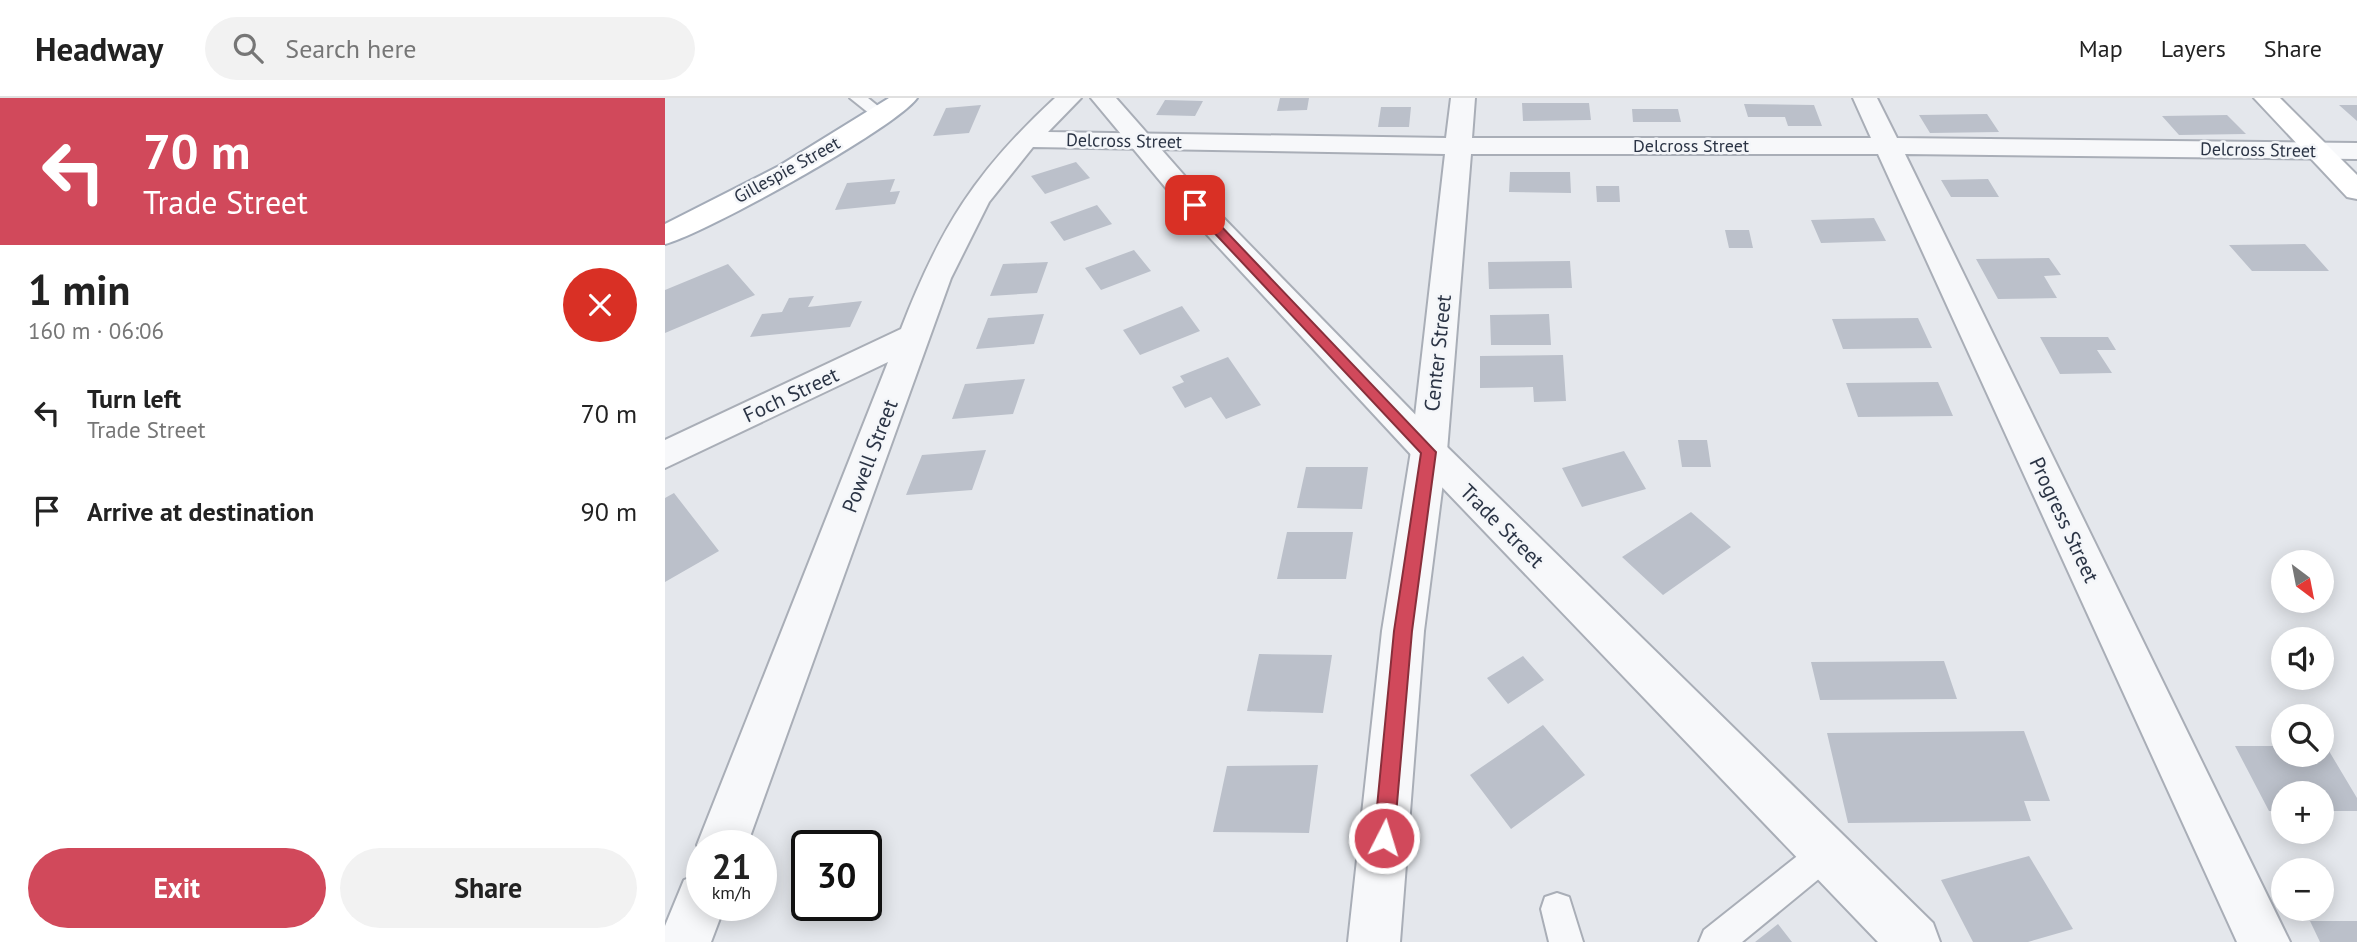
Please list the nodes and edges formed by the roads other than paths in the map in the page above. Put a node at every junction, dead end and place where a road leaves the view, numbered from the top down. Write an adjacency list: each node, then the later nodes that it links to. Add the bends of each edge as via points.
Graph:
1 (858, 98): 8 (lane)
2 (905, 98): 8 (main road, Gillespie Street)
3 (1069, 98): 9 (street, Powell Street)
4 (1103, 98): 10 (street, Trade Street)
5 (1464, 98): 11 (street, Center Street)
6 (1865, 98): 12 (street, Progress Street)
7 (2266, 98): 13 (main road)
8 (881, 115): 16 (main road, Gillespie Street, via 776,179)
9 (1026, 139): 10 (street, Delcross Street); 17 (street, Powell Street, via 963,223 936,278)
10 (1140, 141): 11 (street, Delcross Street); 18 (street, Trade Street)
11 (1459, 146): 12 (street, Delcross Street); 18 (street, Center Street)
12 (1888, 146): 13 (street, Delcross Street); 29 (street, Progress Street)
13 (2316, 150): 14 (street, Delcross Street); 15 (main road)
14 (2357, 151)
15 (2357, 191)
16 (665, 235)
17 (916, 335): 19 (street, Foch Street); 20 (street, Powell Street)
18 (1429, 452): 21 (street, Trade Street); 25 (street, Center Street, via 1403,631)
19 (665, 455)
20 (728, 830)
21 (1826, 853): 27 (lane); 28 (street, Trade Street)
22 (1557, 909): 26 (lane)
23 (693, 921): 24 (street)
24 (685, 942)
25 (1374, 942)
26 (1566, 942)
27 (1716, 942)
28 (1914, 942)
29 (2263, 942)

